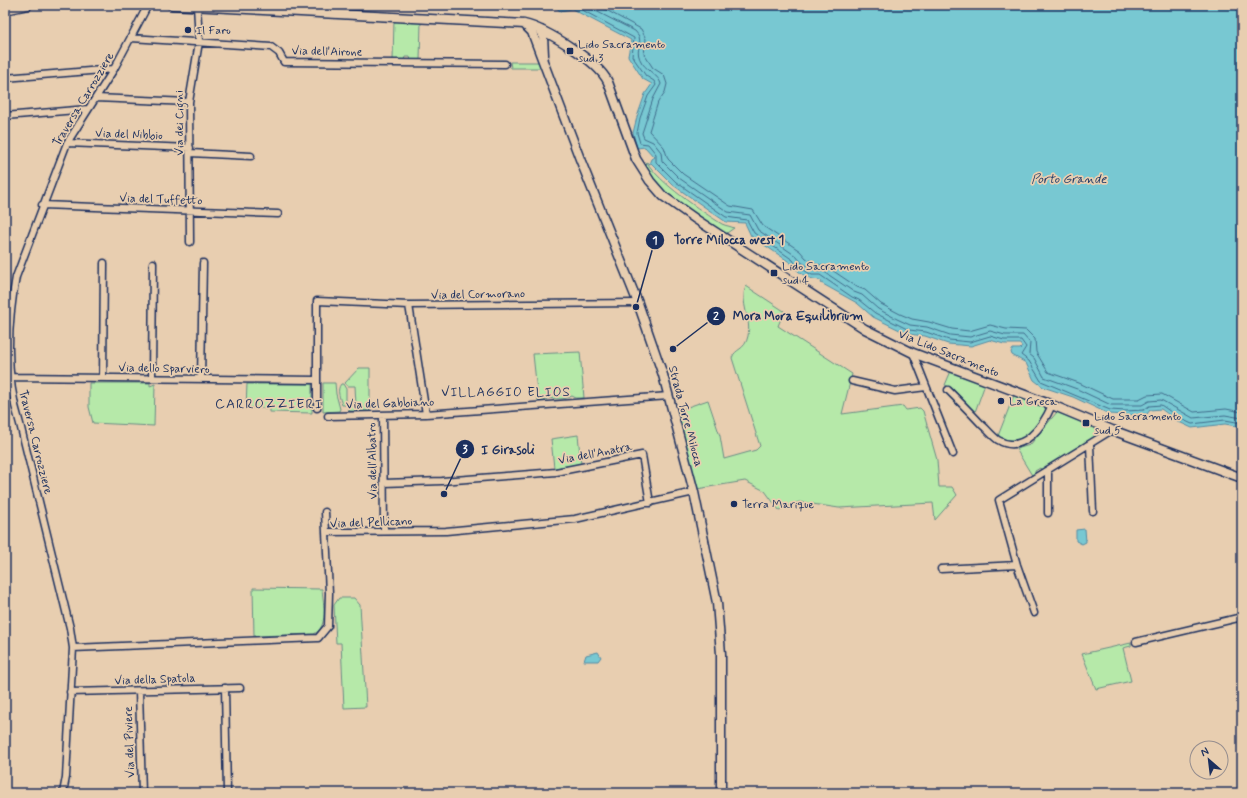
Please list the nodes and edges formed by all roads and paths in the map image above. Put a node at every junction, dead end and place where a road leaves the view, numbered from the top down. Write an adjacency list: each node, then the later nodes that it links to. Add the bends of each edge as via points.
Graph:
1 (28, 5): 6 (street)
2 (148, 5): 9 (street, Traversa Carrozziere)
3 (172, 5): 4 (street, Via Lido Sacramento)
4 (195, 5): 5 (street, Via Lido Sacramento); 12 (street, Via dei Cigni)
5 (213, 6): 7 (street, Via Lido Sacramento)
6 (5, 10)
7 (524, 24): 8 (street, Via Lido Sacramento); 11 (street, Strada Torre Milocca, via 532,32)
8 (541, 30): 10 (street, Via Lido Sacramento); 11 (street); 13 (street)
9 (131, 38): 12 (street, Via dell'Airone); 16 (street, Traversa Carrozziere)
10 (557, 38): 13 (street, via 549,41); 34 (street, Via Lido Sacramento, via 606,76 636,159 663,196 865,329)
11 (535, 40): 15 (street, Strada Torre Milocca)
12 (199, 42): 14 (street, Via dell'Airone, via 271,47 279,53 284,62); 19 (street, Via dei Cigni)
13 (544, 51): 15 (street)
14 (505, 64)
15 (544, 64): 32 (street, Strada Torre Milocca)
16 (114, 68): 17 (street); 18 (street, Traversa Carrozziere)
17 (5, 78)
18 (96, 98): 19 (street); 20 (street, Traversa Carrozziere)
19 (189, 102): 23 (street, Via dei Cigni)
20 (88, 109): 21 (street); 22 (street, Traversa Carrozziere)
21 (5, 116)
22 (66, 143): 23 (street, Via del Nibbio); 25 (street, Traversa Carrozziere)
23 (190, 151): 24 (street, Via del Nibbio); 26 (street, Via dei Cigni)
24 (251, 156)
25 (42, 205): 26 (street, Via del Tuffetto); 35 (street, Traversa Carrozziere, via 16,277 10,326)
26 (190, 211): 27 (street, Via del Tuffetto); 28 (street, Via dei Cigni)
27 (278, 214)
28 (190, 242)
29 (104, 263): 36 (street)
30 (153, 263): 37 (street)
31 (203, 263): 38 (street)
32 (638, 303): 33 (street, Via del Cormorano); 43 (street, Strada Torre Milocca)
33 (409, 305): 39 (street, Via del Cormorano, via 317,301); 46 (street)
34 (913, 353): 41 (street); 44 (street, Via Lido Sacramento)
35 (11, 377): 36 (street, Via dello Sparviero); 69 (street, Traversa Carrozziere, via 13,401)
36 (103, 378): 37 (street, Via dello Sparviero)
37 (152, 378): 38 (street, Via dello Sparviero)
38 (202, 379): 39 (street, Via dello Sparviero)
39 (317, 380): 45 (street)
40 (852, 381): 41 (street, via 895,391)
41 (926, 387): 51 (street)
42 (948, 390): 44 (street, via 997,439 1010,444 1023,442 1030,437 1047,416)
43 (669, 396): 46 (street, Via del Gabbiano); 55 (street, Strada Torre Milocca)
44 (1052, 405): 49 (street, Via Lido Sacramento)
45 (317, 408)
46 (426, 414): 47 (street, Via del Gabbiano)
47 (383, 415): 48 (street, Via del Gabbiano); 54 (street, Via dell'Albatro)
48 (328, 416)
49 (1112, 430): 50 (street); 53 (street, Via Lido Sacramento)
50 (1090, 445): 52 (street); 59 (street)
51 (953, 454)
52 (1048, 471): 57 (street); 61 (street)
53 (1242, 478)
54 (384, 483): 58 (street, Via dell'Anatra, via 556,472 642,455); 62 (street, Via dell'Albatro)
55 (694, 492): 58 (street, Via del Pellicano); 77 (street, Strada Torre Milocca, via 717,603 721,654)
56 (997, 494): 57 (street)
57 (1000, 500): 64 (street)
58 (650, 503): 62 (street, Via del Pellicano, via 575,520 446,531)
59 (1093, 511)
60 (325, 512): 63 (street)
61 (1048, 513)
62 (384, 531): 63 (street, Via del Pellicano)
63 (326, 532): 69 (street, Via del Pellicano, via 328,626 318,638)
64 (1017, 565): 65 (street); 66 (street)
65 (941, 569)
66 (1034, 613)
67 (1242, 617): 68 (street)
68 (1136, 642)
69 (73, 648): 73 (street, Traversa Carrozziere)
70 (225, 688): 71 (street, Via della Spatola); 72 (street, Via della Spatola); 76 (street)
71 (240, 688)
72 (139, 690): 73 (street, Via della Spatola); 75 (street, Via del Piviere)
73 (70, 692): 74 (street, Traversa Carrozziere)
74 (63, 793)
75 (142, 793)
76 (227, 793)
77 (721, 793)

